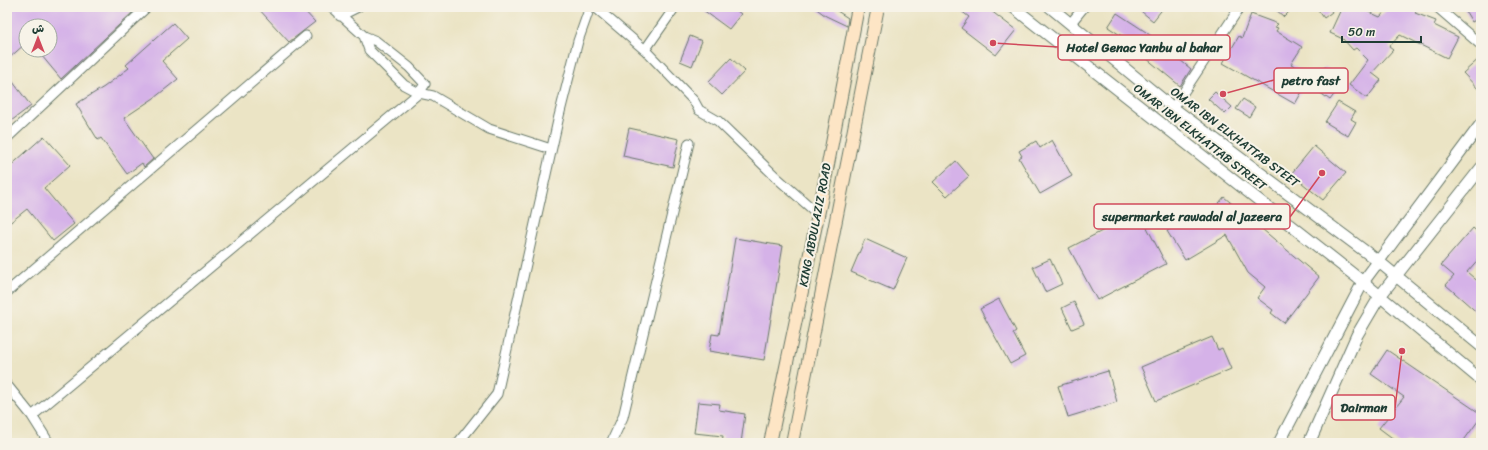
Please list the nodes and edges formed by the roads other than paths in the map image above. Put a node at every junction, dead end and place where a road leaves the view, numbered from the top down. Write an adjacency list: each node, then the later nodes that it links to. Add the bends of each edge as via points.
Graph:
1 (147, 7): 23 (street)
2 (332, 7): 14 (street)
3 (358, 7): 14 (street)
4 (590, 7): 25 (street, via 578,41)
5 (595, 7): 19 (street)
6 (675, 7): 19 (street)
7 (858, 7): 27 (main road, KING ABDULAZIZ ROAD)
8 (878, 7): 41 (main road, KING ABDULAZIZ ROAD)
9 (1013, 7): 30 (street, OMAR IBN ELKHATTAB STREET)
10 (1050, 7): 15 (street, OMAR IBN ELKHATTAB STEET)
11 (1084, 7): 15 (street)
12 (1240, 7): 21 (street)
13 (1437, 7): 18 (street)
14 (340, 16): 17 (street)
15 (1070, 24): 21 (street, OMAR IBN ELKHATTAB STEET)
16 (306, 36): 31 (street)
17 (364, 36): 20 (street, via 369,50 404,85); 20 (street, via 376,41 409,66 425,84)
18 (1481, 45)
19 (645, 50): 27 (street, via 694,101 699,110 718,121 776,178)
20 (419, 93): 25 (street, via 433,96 489,129); 36 (street)
21 (1173, 108): 28 (street, OMAR IBN ELKHATTAB STEET)
22 (1481, 124): 28 (street)
23 (7, 138)
24 (689, 143): 39 (street, via 623,417)
25 (551, 149): 38 (street, via 497,394)
26 (1481, 168): 29 (street)
27 (818, 214): 40 (main road, KING ABDULAZIZ ROAD)
28 (1378, 261): 29 (street, OMAR IBN ELKHATTAB STEET); 30 (street)
29 (1396, 277): 32 (street); 33 (street, OMAR IBN ELKHATTAB STEET)
30 (1363, 282): 32 (street, OMAR IBN ELKHATTAB STREET); 42 (street)
31 (7, 292)
32 (1380, 296): 34 (street, OMAR IBN ELKHATTAB STREET); 43 (street, via 1357,335)
33 (1481, 346)
34 (1481, 380)
35 (7, 385): 36 (street)
36 (32, 416): 37 (street)
37 (49, 443)
38 (458, 443)
39 (611, 443)
40 (770, 443)
41 (792, 443)
42 (1280, 443)
43 (1309, 443)

